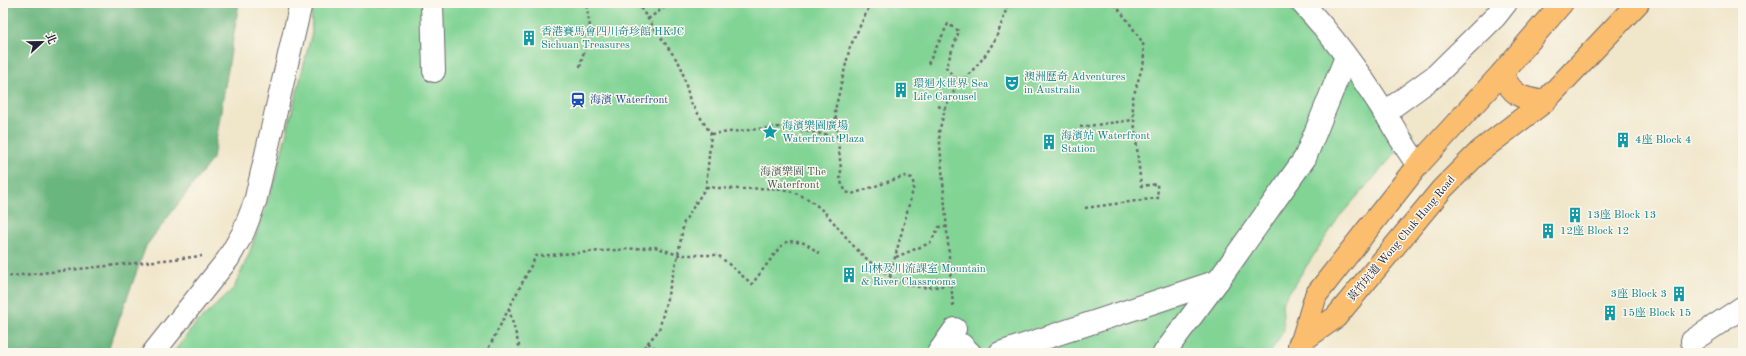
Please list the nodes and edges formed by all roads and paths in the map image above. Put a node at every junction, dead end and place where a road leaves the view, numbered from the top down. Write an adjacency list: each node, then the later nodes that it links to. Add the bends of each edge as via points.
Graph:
1 (301, 3): 32 (lane, via 255,202 243,234)
2 (432, 3): 17 (lane)
3 (586, 3): 16 (path, via 590,27)
4 (637, 3): 13 (path)
5 (670, 3): 13 (path)
6 (870, 3): 27 (path, via 850,47 835,110)
7 (1008, 3): 19 (path, via 1004,18 986,55)
8 (1111, 3): 24 (path, via 1128,21 1142,43 1144,61 1132,101)
9 (1302, 3): 14 (lane, via 1321,23)
10 (1506, 3): 23 (lane, via 1435,76)
11 (1562, 3): 18 (main road, 黃竹坑道 Wong Chuk Hang Road)
12 (1638, 3): 20 (main road, 黃竹坑道 Wong Chuk Hang Road)
13 (648, 19): 26 (path, via 681,66 690,101)
14 (1346, 57): 23 (lane); 38 (lane, via 1305,158)
15 (928, 64): 19 (path, via 948,24 959,31 946,67)
16 (580, 67)
17 (434, 71)
18 (1502, 73): 20 (main road, via 1508,87 1524,99); 28 (main road, 黃竹坑道 Wong Chuk Hang Road)
19 (960, 85): 22 (path)
20 (1544, 102): 45 (main road, 黃竹坑道 Wong Chuk Hang Road, via 1480,151 1442,189 1336,317)
21 (938, 106): 22 (path)
22 (945, 109): 31 (path, via 939,132)
23 (1384, 113): 28 (lane)
24 (1133, 120): 25 (path); 30 (path, via 1141,186 1157,184 1158,198)
25 (1080, 127)
26 (711, 134): 27 (path, via 776,128); 29 (path)
27 (838, 136): 35 (path, via 840,180 846,192 852,194 905,176 912,178 914,186)
28 (1418, 165): 45 (main road, 黃竹坑道 Wong Chuk Hang Road, via 1316,295)
29 (706, 187): 34 (path, via 684,222); 36 (path, via 765,187 785,189 803,196 819,206 868,260)
30 (1085, 208)
31 (946, 227): 35 (path, via 939,227 930,243); 39 (path)
32 (232, 252): 37 (path); 47 (lane)
33 (819, 253): 34 (path, via 805,243 788,241 780,247 752,284 718,255)
34 (678, 255): 41 (path, via 655,247 536,256); 44 (path, via 658,330)
35 (895, 257): 36 (path)
36 (890, 276): 39 (path, via 909,285 929,288)
37 (3, 277)
38 (1218, 281): 52 (lane); 53 (lane)
39 (951, 284): 43 (path)
40 (1743, 307): 42 (lane)
41 (509, 308): 48 (path); 49 (path)
42 (1692, 341)
43 (946, 342): 51 (lane, via 962,345)
44 (648, 343): 46 (path); 50 (path)
45 (1298, 347)
46 (660, 352)
47 (153, 353)
48 (486, 353)
49 (521, 353)
50 (639, 353)
51 (970, 353)
52 (1000, 353)
53 (1164, 353)

